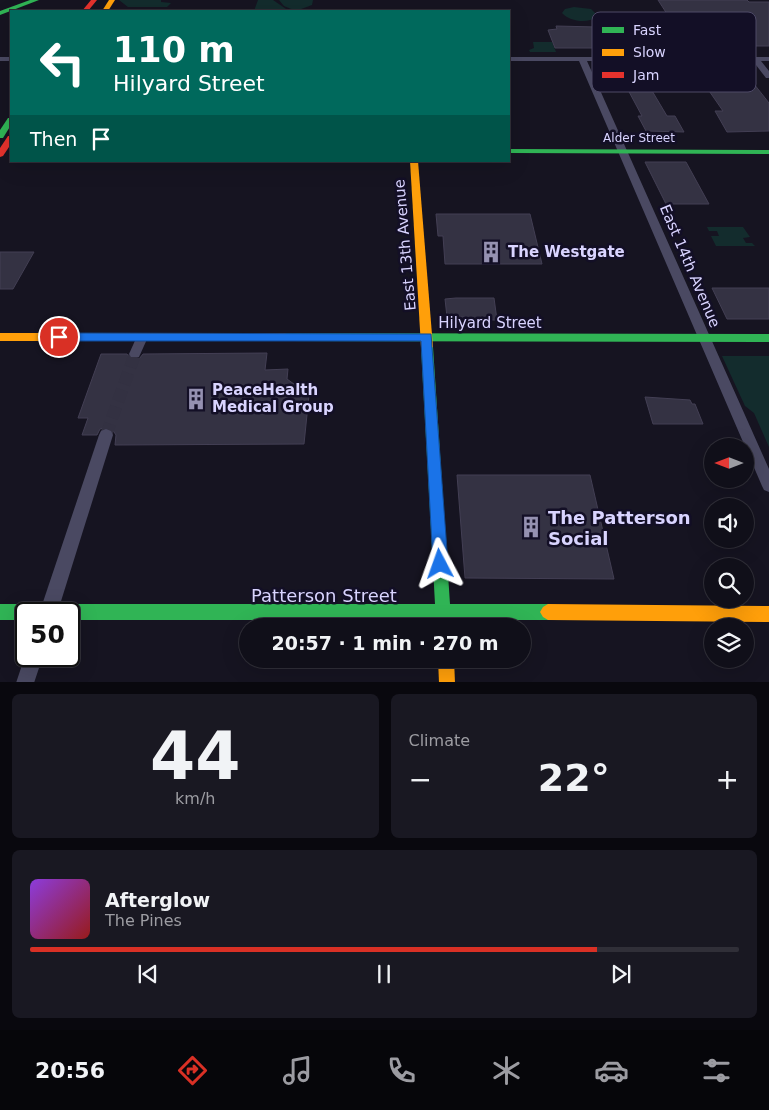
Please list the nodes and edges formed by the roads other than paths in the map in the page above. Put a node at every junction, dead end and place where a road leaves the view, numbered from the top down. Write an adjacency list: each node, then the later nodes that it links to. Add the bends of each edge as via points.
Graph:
1 (14, 0): 4 (main road)
2 (36, 0): 6 (main road)
3 (94, 0): 5 (main road)
4 (0, 5)
5 (86, 10)
6 (0, 13)
7 (510, 59): 8 (street)
8 (582, 59): 9 (street); 14 (street, East 14th Avenue)
9 (592, 59)
10 (756, 59): 11 (street)
11 (769, 59)
12 (756, 60): 13 (street)
13 (769, 76)
14 (592, 82)
15 (596, 92): 21 (street, East 14th Avenue)
16 (10, 121): 17 (main road)
17 (0, 136)
18 (10, 140): 20 (main road)
19 (510, 151): 21 (main road, Alder Street)
20 (3, 152)
21 (622, 152): 22 (main road, Alder Street); 27 (street, East 14th Avenue)
22 (769, 152)
23 (414, 162): 26 (main road, East 13th Avenue)
24 (0, 337): 25 (main road, Hilyard Street)
25 (142, 337): 26 (main road, Hilyard Street); 29 (street)
26 (427, 337): 27 (main road, Hilyard Street); 33 (main road, East 13th Avenue)
27 (703, 337): 28 (main road, Hilyard Street); 31 (street, East 14th Avenue)
28 (769, 338)
29 (135, 354)
30 (106, 436): 32 (street)
31 (769, 486)
32 (52, 602)
33 (443, 611): 36 (main road, Patterson Street); 37 (main road, Patterson Street); 38 (main road, East 13th Avenue)
34 (0, 612): 35 (main road, Patterson Street)
35 (15, 612)
36 (80, 613)
37 (769, 614)
38 (443, 618)
39 (30, 667): 41 (street)
40 (446, 668): 42 (main road)
41 (25, 682)
42 (447, 682)

